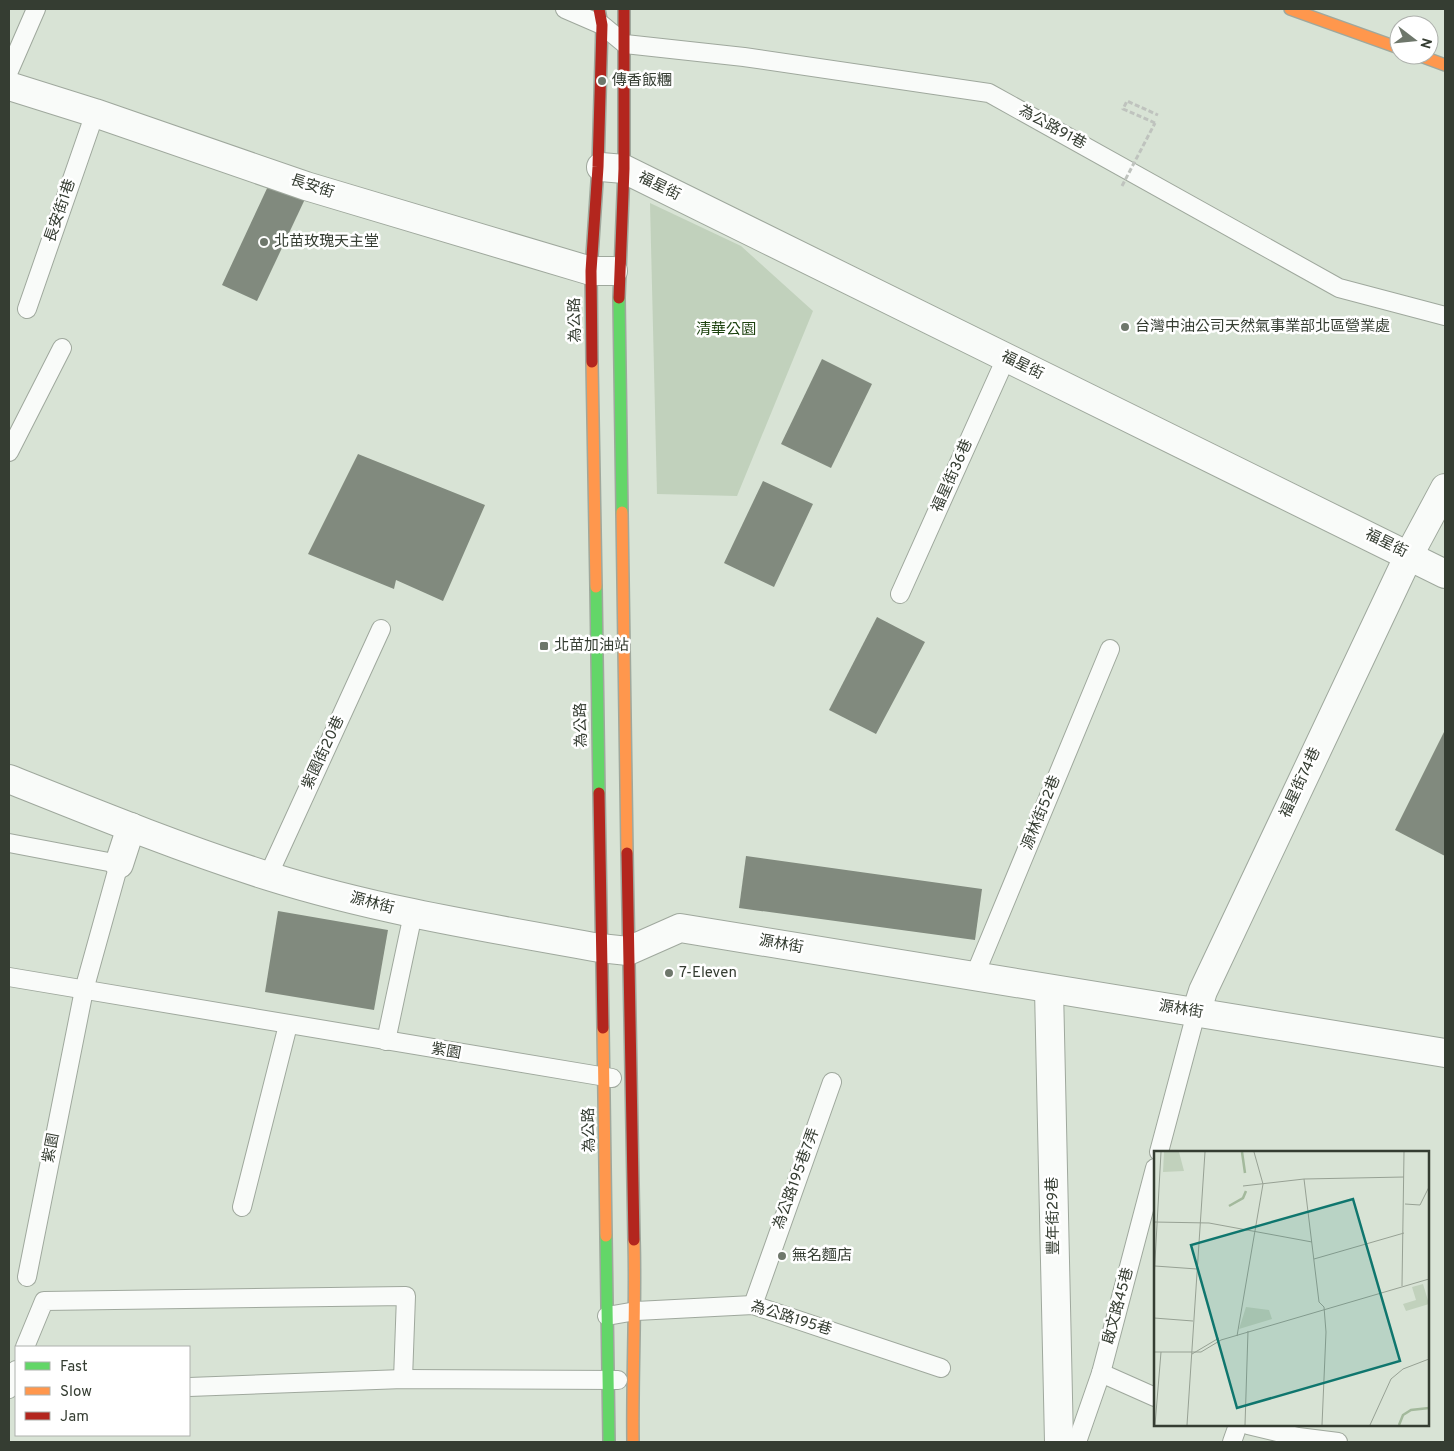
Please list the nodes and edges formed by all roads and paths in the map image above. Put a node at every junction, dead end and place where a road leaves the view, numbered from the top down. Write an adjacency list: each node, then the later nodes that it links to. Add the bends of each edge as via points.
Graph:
1 (36, 9): 8 (lane)
2 (565, 9): 5 (lane)
3 (624, 9): 6 (street)
4 (1290, 9): 7 (street)
5 (601, 17): 6 (lane); 12 (street, 為公路)
6 (625, 44): 13 (street); 18 (lane, 為公路91巷, via 744,57 989,93 1339,288)
7 (1389, 44)
8 (9, 71)
9 (9, 86): 10 (street, 長安街)
10 (95, 113): 15 (street, 長安街, via 306,186); 17 (lane, 長安街1巷)
11 (1158, 115): 14 (path, bridge, via 1127,101 1123,109 1156,123)
12 (598, 166): 13 (street, 福星街); 15 (street, 為公路)
13 (624, 169): 16 (street); 20 (street, 福星街)
14 (1122, 186)
15 (591, 271): 16 (street, 長安街); 34 (street, 為公路)
16 (619, 271): 35 (street)
17 (27, 308)
18 (1445, 316)
19 (62, 348): 21 (lane)
20 (1006, 358): 23 (street, 福星街); 25 (lane, 福星街36巷)
21 (9, 452)
22 (1445, 488): 23 (street, 福星街74巷)
23 (1408, 555): 24 (street, 福星街); 40 (street, 福星街74巷, via 1203,991)
24 (1445, 574)
25 (900, 594)
26 (381, 630): 32 (lane, 紫園街20巷)
27 (1110, 648): 37 (lane, 源林街52巷)
28 (9, 779): 29 (street, 源林街)
29 (131, 827): 31 (street); 32 (street, 源林街)
30 (9, 843): 31 (lane)
31 (119, 864): 38 (lane, 紫園)
32 (268, 876): 33 (street, 源林街)
33 (413, 914): 34 (street, 源林街); 42 (lane)
34 (600, 948): 35 (street, 源林街); 44 (street, 為公路)
35 (628, 951): 37 (street, 源林街, via 680,928); 45 (street)
36 (9, 977): 38 (lane, 紫園)
37 (974, 977): 39 (street, 源林街)
38 (84, 990): 41 (lane, 紫園); 50 (lane, 紫園)
39 (1049, 990): 40 (street, 源林街); 69 (street, 豐年街29巷)
40 (1196, 1013): 43 (street, 源林街); 47 (lane)
41 (288, 1025): 42 (lane, 紫園); 49 (lane)
42 (386, 1041): 44 (lane, 紫園)
43 (1445, 1053)
44 (604, 1078): 45 (lane, 紫園); 53 (street, 為公路)
45 (631, 1078): 52 (street)
46 (832, 1082): 51 (lane, 為公路195巷7弄)
47 (1159, 1151)
48 (1154, 1172): 57 (lane, 啟文路45巷)
49 (242, 1206)
50 (27, 1277)
51 (753, 1305): 52 (lane, 為公路195巷); 55 (lane, 為公路195巷)
52 (636, 1311): 53 (lane, 為公路195巷); 58 (street)
53 (607, 1316): 60 (street, 為公路)
54 (25, 1346): 59 (lane, via 44,1301 406,1296)
55 (942, 1368)
56 (15, 1373): 62 (lane)
57 (1101, 1373): 63 (lane); 70 (lane, 啟文路45巷)
58 (632, 1378): 60 (lane); 68 (street)
59 (403, 1379): 60 (lane); 61 (lane)
60 (607, 1381): 67 (street, 為公路)
61 (190, 1387)
62 (9, 1389)
63 (1154, 1397)
64 (1238, 1426): 71 (lane)
65 (1256, 1426): 66 (lane)
66 (1299, 1431): 72 (lane)
67 (608, 1442)
68 (633, 1442)
69 (1059, 1442)
70 (1077, 1442)
71 (1232, 1442)
72 (1338, 1442)

